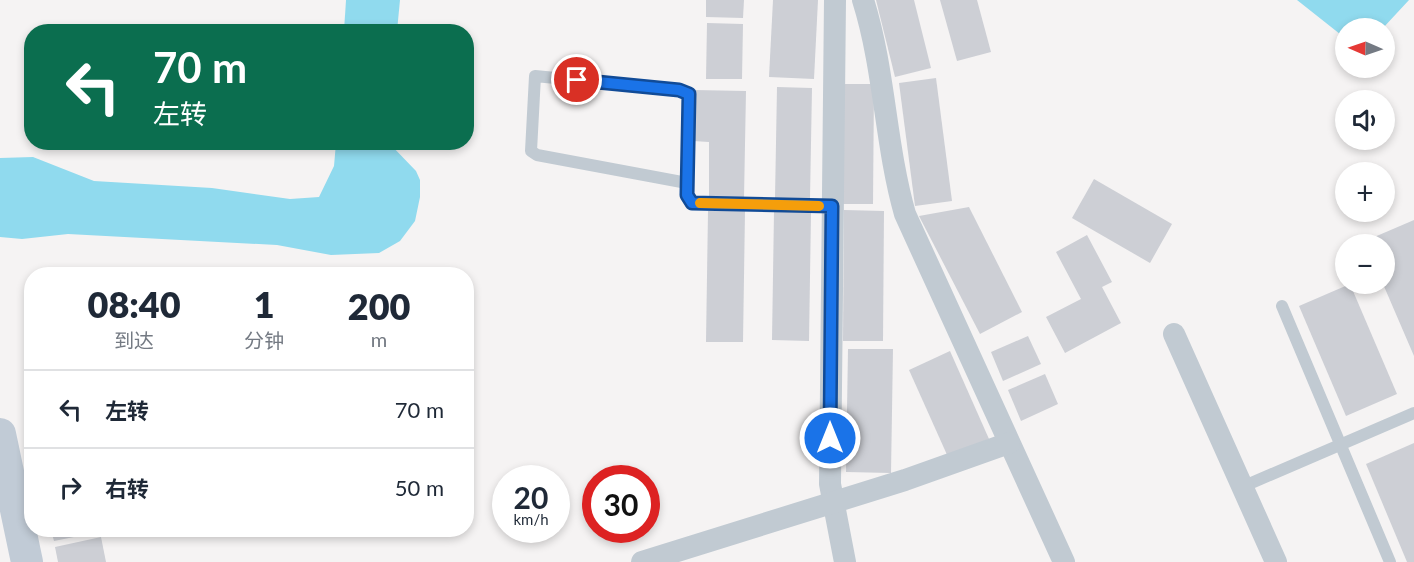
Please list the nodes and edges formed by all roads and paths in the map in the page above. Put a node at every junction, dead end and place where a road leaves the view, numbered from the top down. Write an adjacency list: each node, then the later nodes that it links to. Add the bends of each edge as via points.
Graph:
1 (836, 0): 4 (street)
2 (863, 0): 9 (street, via 879,58 896,181 905,214)
3 (687, 183): 3 (lane, via 531,151 536,76 689,94); 4 (lane, via 692,203)
4 (832, 206): 12 (street)
5 (1282, 306): 10 (lane)
6 (1174, 334): 11 (street)
7 (1414, 413): 10 (lane)
8 (0, 434): 13 (street)
9 (1009, 443): 12 (street); 16 (street)
10 (1340, 444): 11 (lane); 18 (lane)
11 (1242, 486): 17 (street)
12 (832, 502): 14 (street); 15 (street)
13 (27, 562)
14 (642, 562)
15 (845, 562)
16 (1064, 562)
17 (1276, 562)
18 (1390, 562)

